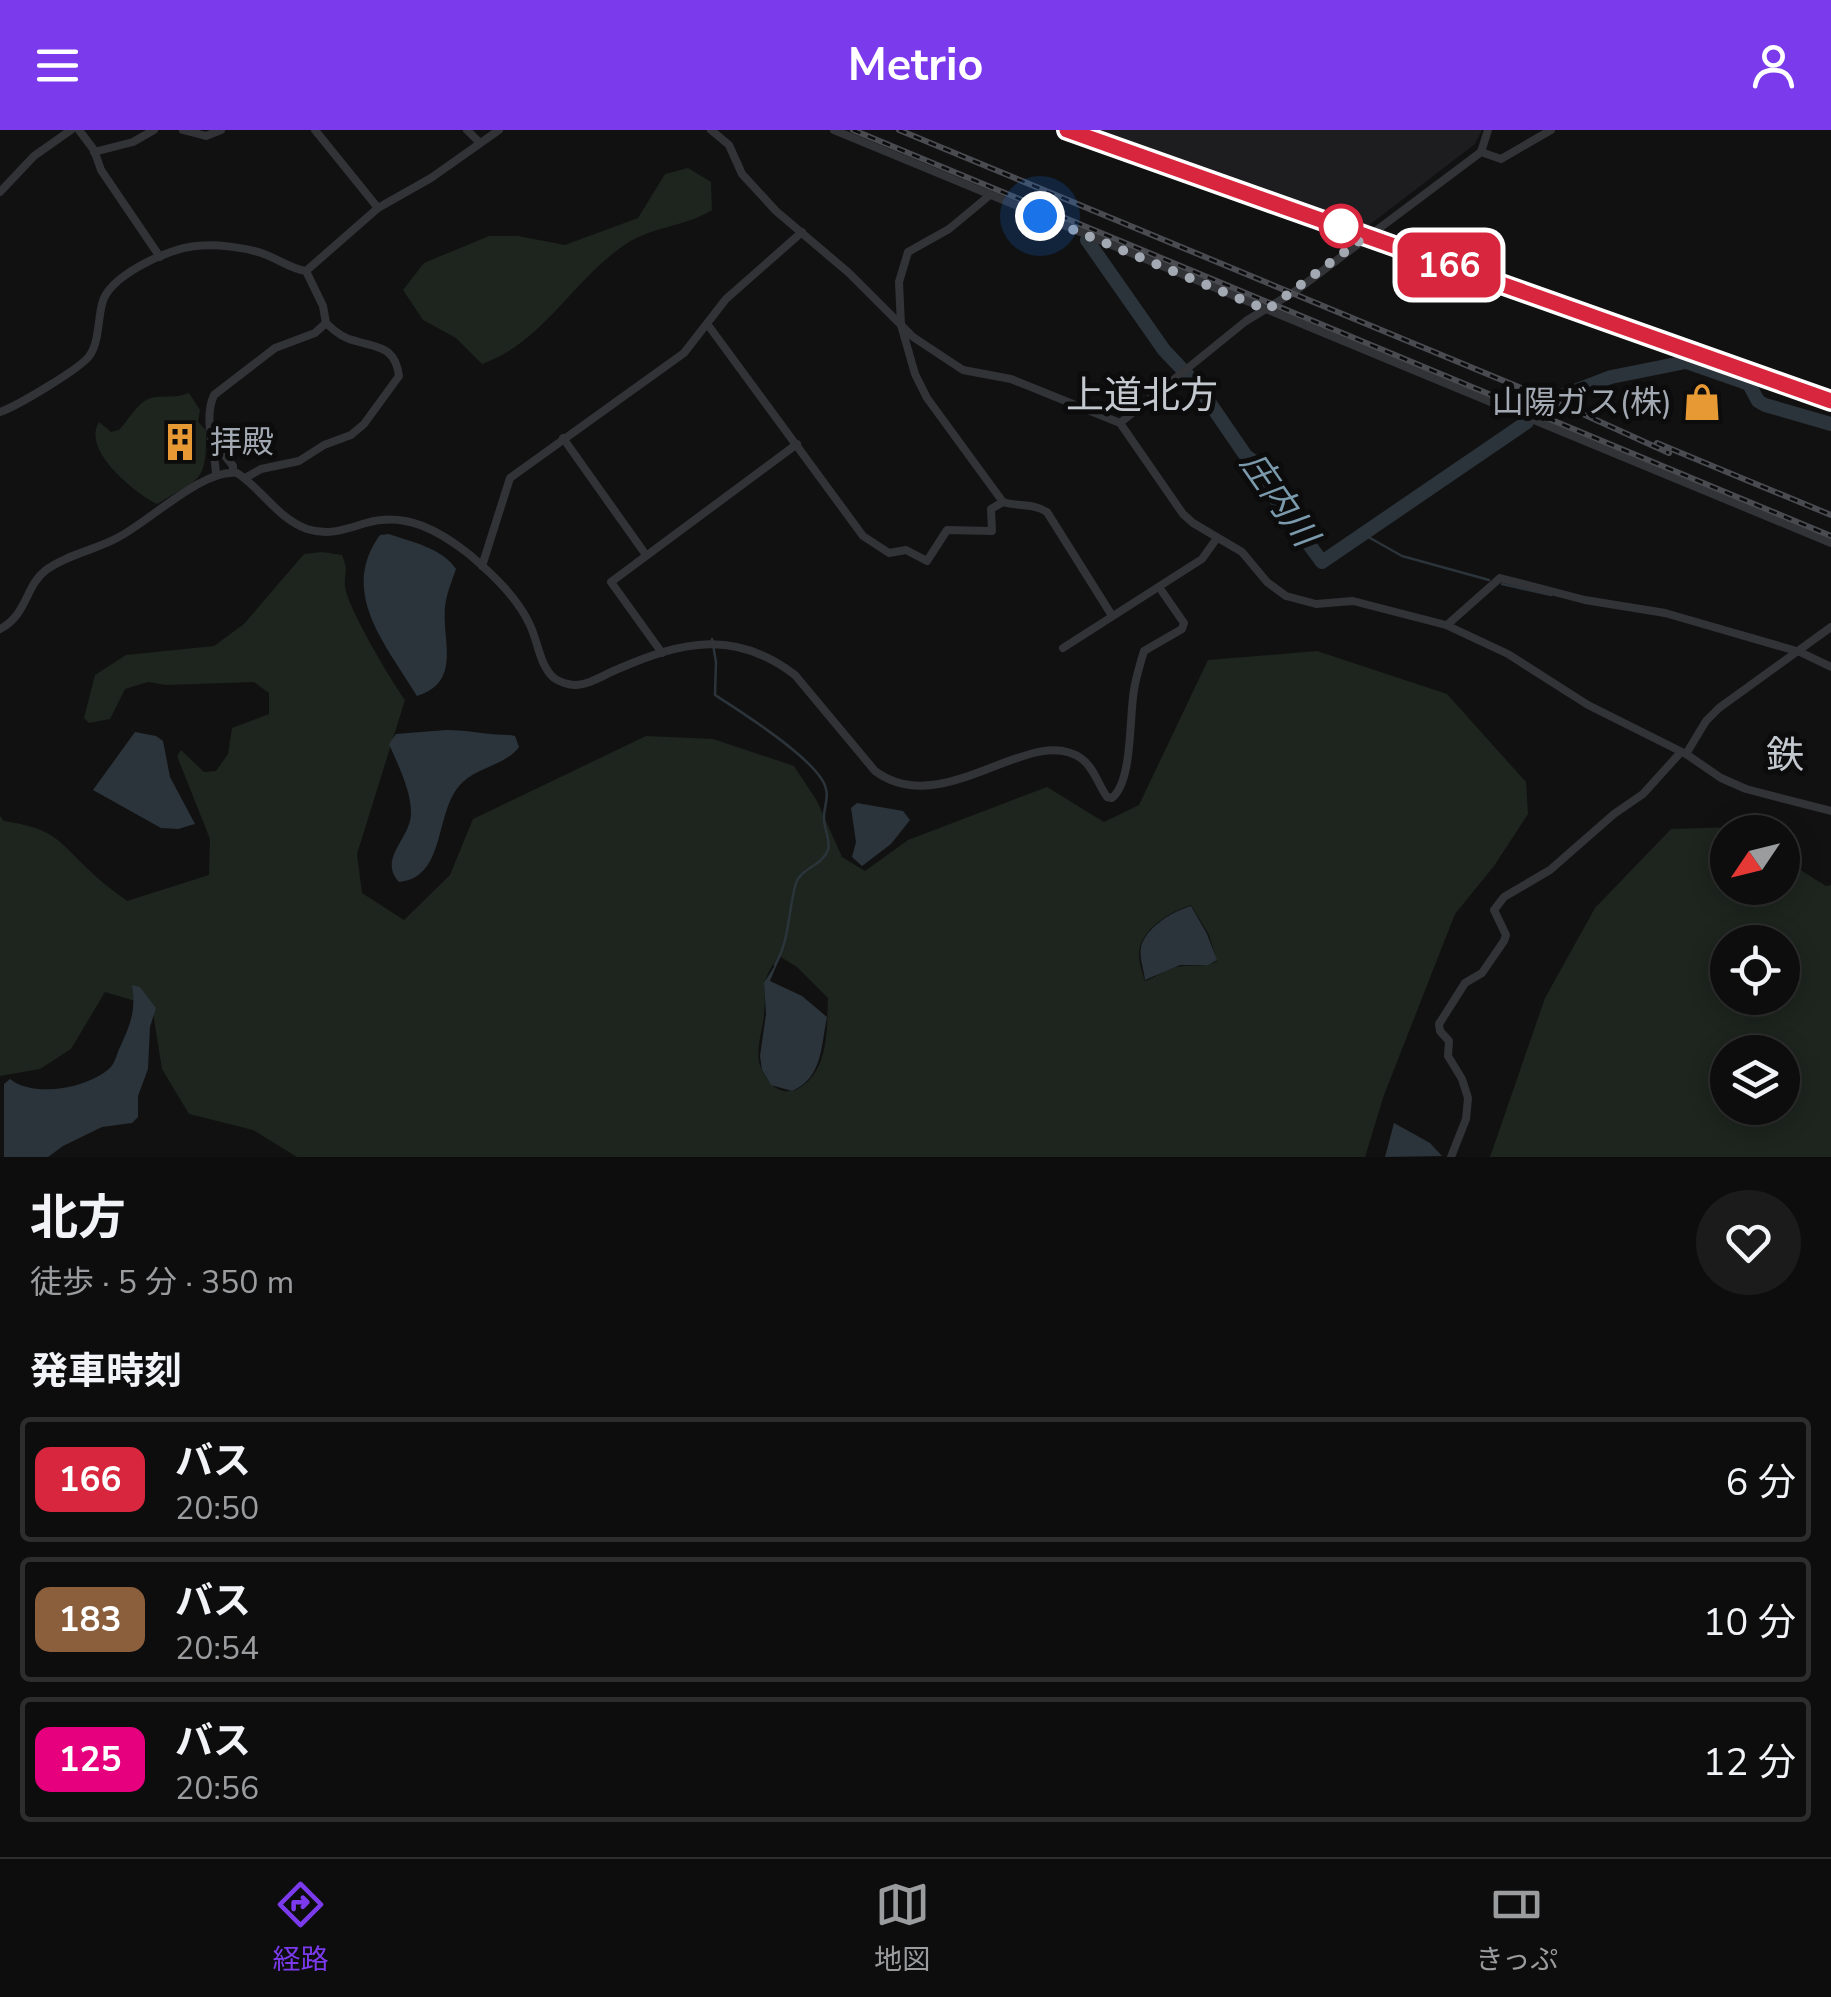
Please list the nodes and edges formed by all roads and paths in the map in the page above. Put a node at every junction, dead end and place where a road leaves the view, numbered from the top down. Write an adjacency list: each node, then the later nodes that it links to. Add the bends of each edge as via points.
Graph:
1 (71, 130): 17 (street)
2 (78, 130): 15 (street)
3 (154, 130): 15 (street)
4 (183, 130): 5 (street, via 206,136)
5 (221, 130)
6 (315, 130): 19 (street)
7 (467, 130): 14 (street)
8 (499, 130): 14 (street)
9 (711, 130): 20 (street, via 729,145 742,174)
10 (834, 130): 18 (street)
11 (1067, 130): 21 (highway)
12 (1488, 130): 16 (street)
13 (1551, 130): 16 (street, via 1501,159)
14 (479, 142): 19 (street)
15 (94, 152): 22 (street)
16 (1482, 152): 21 (street)
17 (0, 192)
18 (990, 194): 24 (street); 27 (street, via 908,252 899,282)
19 (378, 208): 23 (street)
20 (802, 232): 26 (street, via 726,299); 27 (street)
21 (1367, 236): 24 (street); 28 (highway)
22 (160, 257): 23 (street, via 186,247 221,246 260,252); 29 (street, via 112,284 91,354 80,365)
23 (306, 271): 25 (street)
24 (1267, 310): 30 (street); 39 (street)
25 (326, 324): 31 (street, via 274,348 214,395); 36 (street, via 385,350 398,368 396,384 351,435)
26 (708, 325): 32 (street, via 684,353); 33 (street)
27 (901, 325): 30 (street, via 963,370 1010,379); 37 (street, via 927,398)
28 (1831, 401)
29 (0, 412)
30 (1120, 423): 38 (street, via 1184,514)
31 (211, 438): 34 (street); 35 (street)
32 (563, 438): 40 (street); 41 (street, via 506,484)
33 (796, 444): 37 (street, via 863,536 888,554 906,550 927,561 946,530 992,531 991,509); 40 (street)
34 (233, 472): 35 (street); 36 (street)
35 (216, 474): 46 (street, via 134,530 42,572 20,613)
36 (246, 478): 41 (street, via 285,517 308,529 338,532 405,519)
37 (1003, 502): 43 (street, via 1047,512)
38 (1217, 538): 42 (street, via 1202,559); 44 (street, via 1242,552 1286,596 1316,604 1353,601)
39 (1831, 543)
40 (646, 556): 49 (street, via 611,582)
41 (482, 566): 49 (street, via 527,619 544,665 561,682 587,683)
42 (1160, 587): 43 (street); 49 (street, via 1184,623 1144,651 1123,777 1112,798 1085,760 1050,750 939,784 892,783 781,664 718,642)
43 (1111, 614): 47 (street)
44 (1446, 626): 48 (street, via 1500,578 1664,613); 51 (street)
45 (1831, 627): 48 (street)
46 (0, 630)
47 (1062, 648)
48 (1800, 652): 50 (street); 51 (street, via 1719,708)
49 (662, 653)
50 (1831, 668)
51 (1684, 753): 53 (street, via 1735,785); 55 (street, via 1540,878 1496,905 1504,941 1482,972 1464,983 1440,1024 1468,1098)
52 (1831, 798): 53 (street)
53 (1820, 808): 54 (street)
54 (1831, 811)
55 (1451, 1157)

